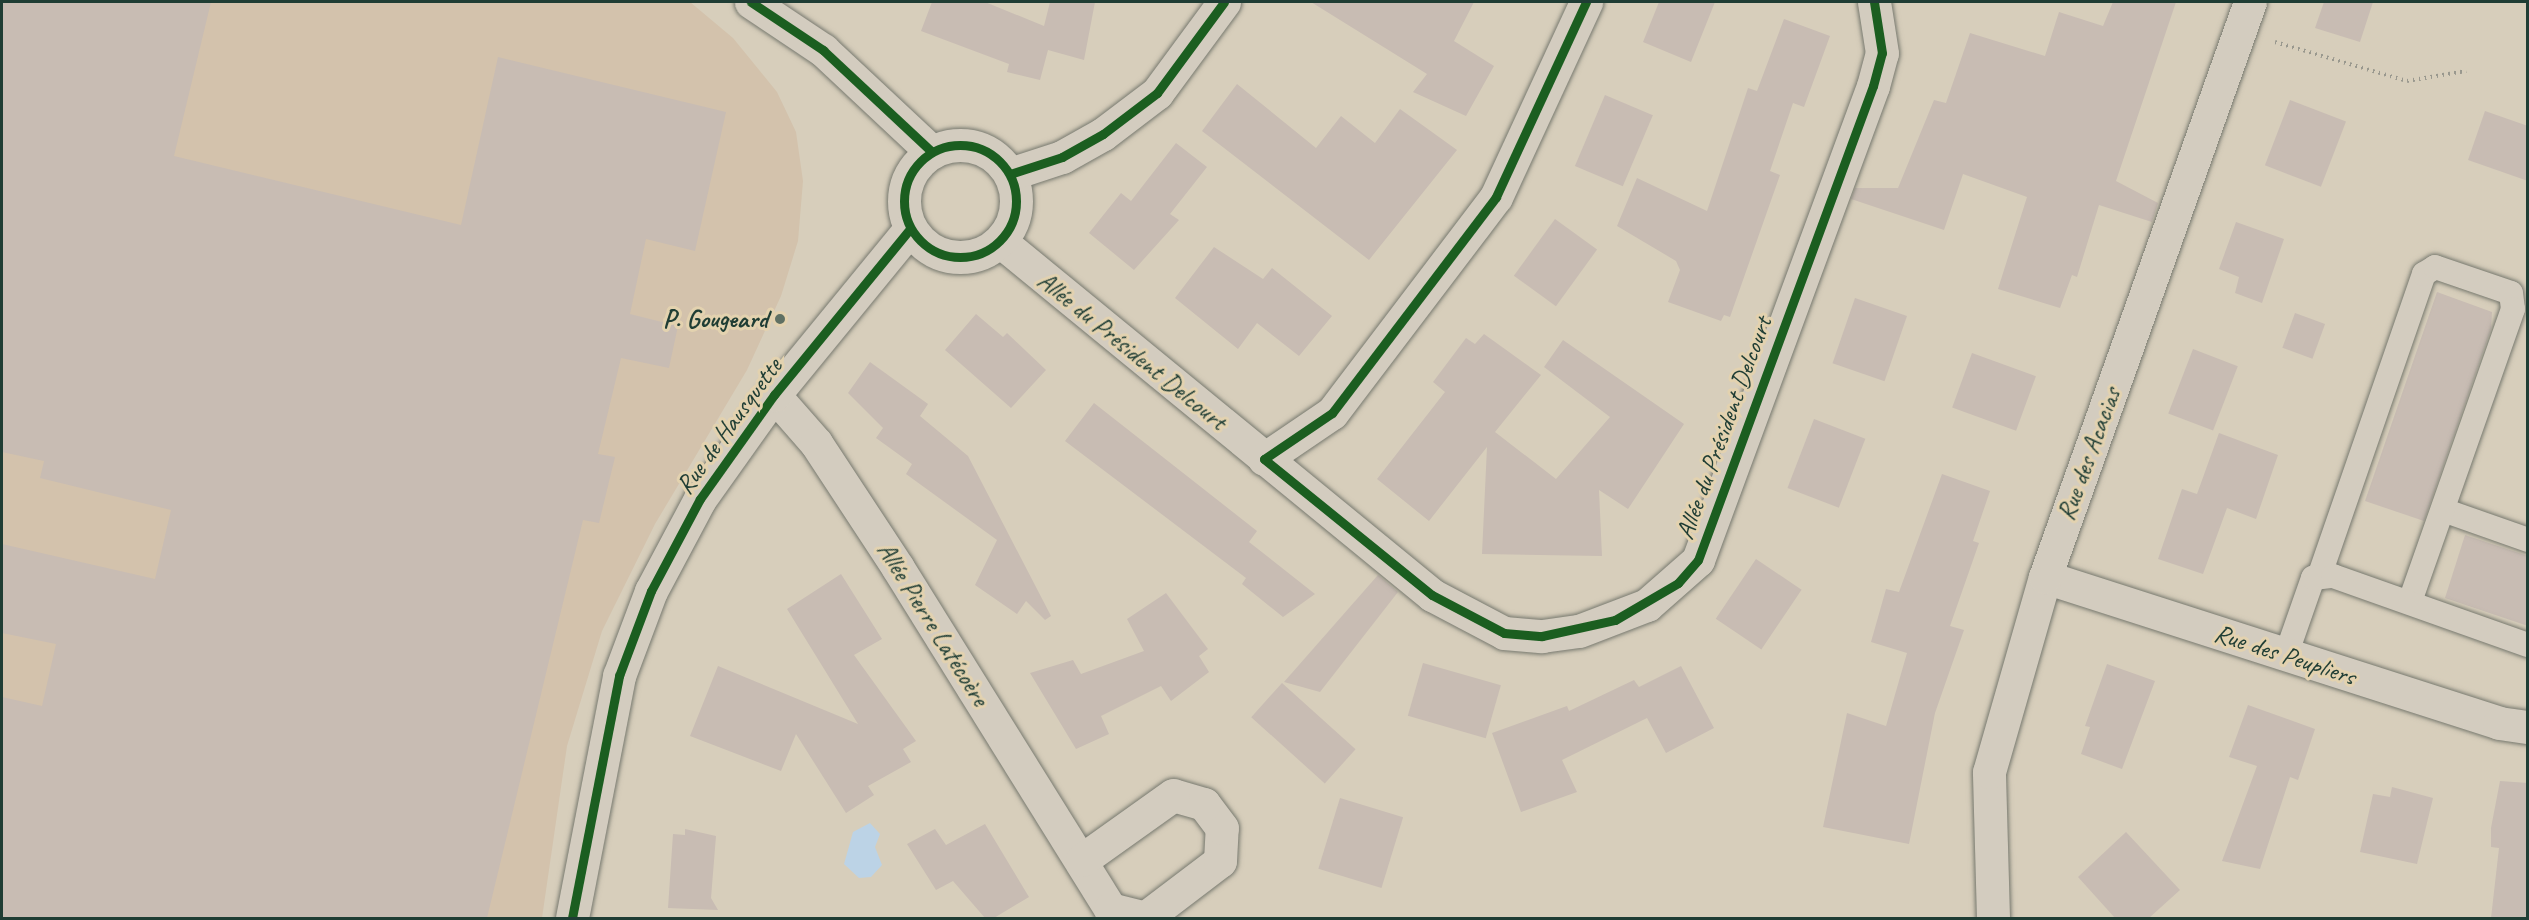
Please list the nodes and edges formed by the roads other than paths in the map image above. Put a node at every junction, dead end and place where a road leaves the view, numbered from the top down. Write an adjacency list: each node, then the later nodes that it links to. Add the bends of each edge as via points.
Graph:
1 (751, 2): 6 (street, via 823,50)
2 (1224, 2): 7 (street, via 1156,93 1093,140)
3 (1586, 2): 11 (street, via 1496,197 1332,413)
4 (1874, 2): 11 (street, Allée du Président Delcourt, via 1882,53 1874,86 1765,372 1720,511 1698,560 1678,584 1647,605 1588,628 1542,636 1504,633 1432,595)
5 (2245, 16): 14 (street, Rue des Acacias)
6 (932, 152): 7 (street, via 949,146 984,150); 8 (street, via 918,162 903,194)
7 (1010, 174): 9 (street, via 1016,209)
8 (910, 229): 9 (street, via 921,243 952,258 987,251); 10 (street, Rue de Hausquette)
9 (1000, 241): 11 (street, Allée du Président Delcourt)
10 (774, 395): 20 (street, Allée Pierre Latécoère, via 816,443); 21 (street, Rue de Hausquette, via 700,499 651,591 619,676)
11 (1264, 459)
12 (2443, 510): 13 (lane); 15 (lane, via 2513,309 2511,293 2435,267 2424,274); 16 (lane)
13 (2528, 540)
14 (2045, 577): 18 (street, Rue des Peupliers); 22 (street, Rue des Acacias, via 1989,772)
15 (2319, 577): 16 (lane, via 2333,576); 18 (lane, via 2313,578)
16 (2410, 603): 17 (lane)
17 (2528, 645)
18 (2286, 655): 19 (street, Rue des Peupliers, via 2499,723)
19 (2528, 727)
20 (1082, 860)
21 (572, 918)
22 (1993, 918)

